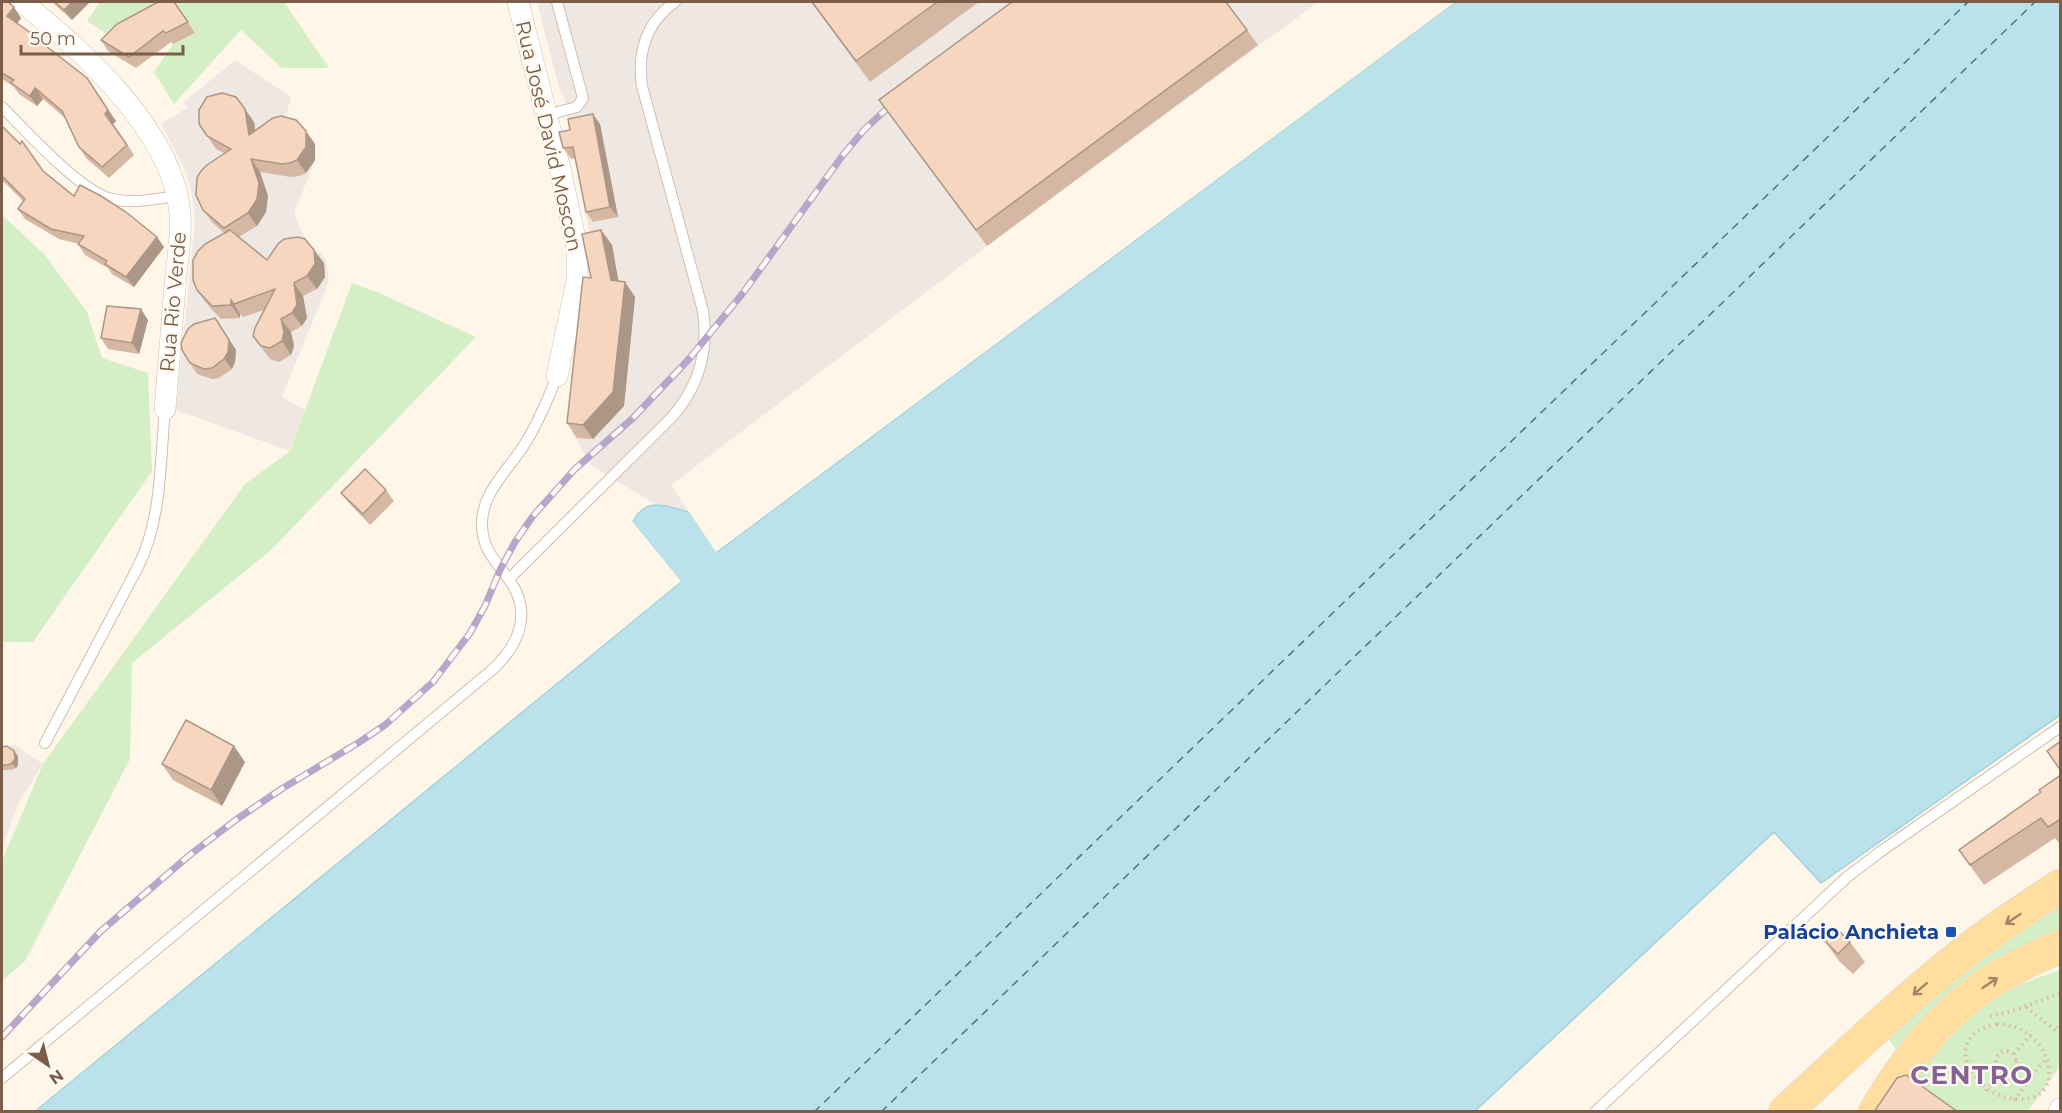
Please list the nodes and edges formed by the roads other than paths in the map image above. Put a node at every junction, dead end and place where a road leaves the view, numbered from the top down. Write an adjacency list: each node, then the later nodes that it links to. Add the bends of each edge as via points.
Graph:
1 (22, 2): 7 (street, Rua Rio Verde, via 80,52 125,101 159,150)
2 (518, 2): 6 (street, Rua José David Moscon)
3 (557, 2): 6 (lane, via 583,98 577,107)
4 (675, 2): 10 (lane, via 651,27 640,56 640,71 703,311 706,342 700,373 683,405 671,418)
5 (2, 107): 7 (lane, via 81,183 100,196 136,201)
6 (547, 115): 8 (street, Rua José David Moscon, via 575,232 578,264)
7 (177, 196): 9 (street, Rua Rio Verde, via 180,226)
8 (557, 376): 10 (lane, via 537,423 492,489 483,512 486,548)
9 (165, 409): 12 (lane, via 157,505 150,538)
10 (509, 579): 15 (lane, via 521,616 516,640 503,660)
11 (2061, 727): 16 (lane, via 1846,878)
12 (45, 743)
13 (2061, 886): 17 (main road, one-way to 17, via 1929,980)
14 (2061, 947): 18 (main road, one-way to 14, via 1912,1057 1945,1020 1985,986 2032,958)
15 (2, 1077)
16 (1595, 1112)
17 (1785, 1112)
18 (1875, 1112)

